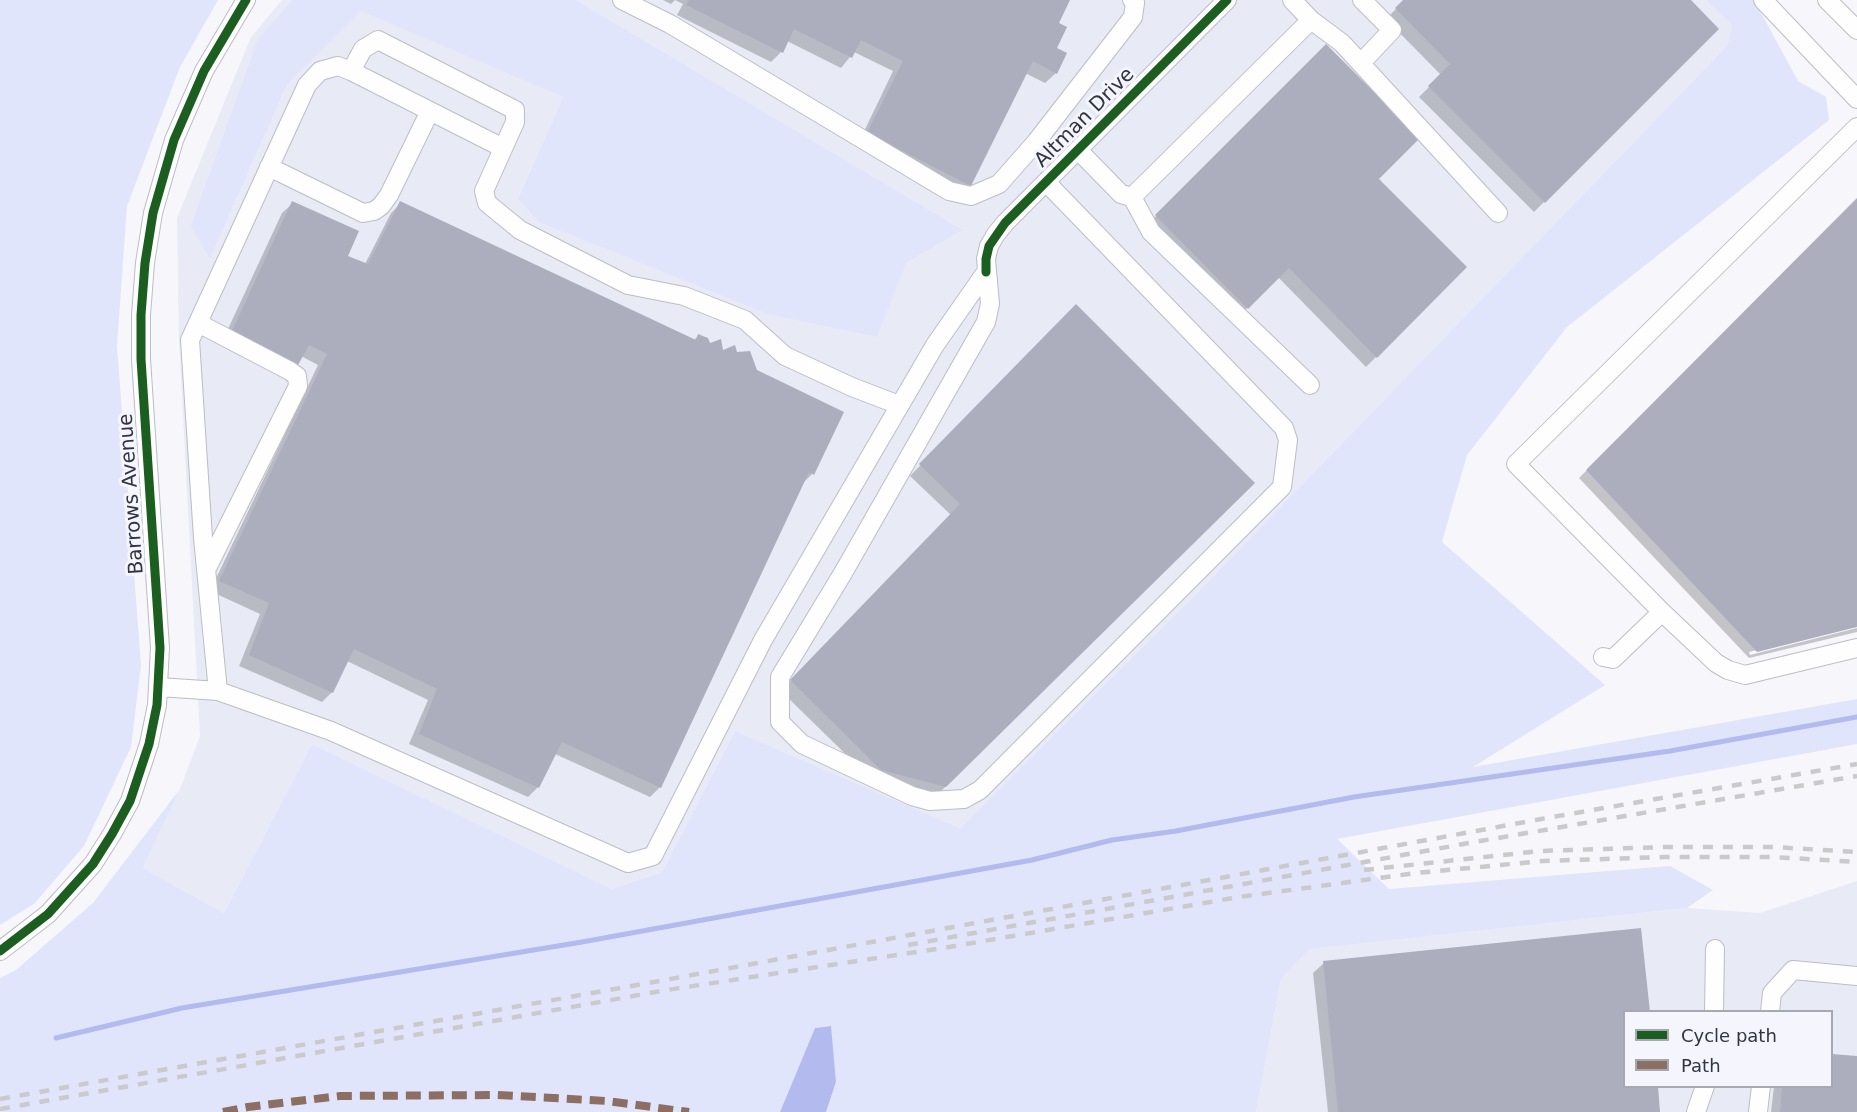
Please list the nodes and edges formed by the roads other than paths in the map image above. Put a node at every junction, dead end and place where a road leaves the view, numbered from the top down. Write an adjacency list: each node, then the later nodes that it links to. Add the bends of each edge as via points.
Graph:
1 (246, 0): 30 (street, Barrows Avenue, via 188,103 159,187 145,263 141,359 159,627)
2 (622, 0): 3 (street, via 670,24 949,192 970,196 999,184 1036,142 1133,17)
3 (1132, 0)
4 (1227, 0): 17 (street, Altman Drive)
5 (1292, 0): 9 (street)
6 (1362, 0): 11 (street, via 1392,30)
7 (1762, 0): 13 (street)
8 (1827, 0): 10 (street)
9 (1311, 20): 11 (street); 20 (street)
10 (1857, 30)
11 (1361, 63): 21 (street)
12 (351, 71): 14 (street); 16 (street, via 363,49 378,40 514,110 515,122); 18 (street, via 338,66 320,71 307,85)
13 (1857, 99)
14 (430, 111): 16 (street); 18 (street, via 389,195 374,211 363,213)
15 (1857, 127): 27 (street, via 1516,464)
16 (503, 148): 25 (street, via 484,191 488,203 520,230 628,285 684,296 745,320 784,356)
17 (1078, 150): 19 (street, Altman Drive); 20 (street, via 1121,194)
18 (269, 167): 23 (street)
19 (1046, 182): 22 (street, Altman Drive, via 996,234 989,246); 22 (street, via 1284,428 1288,440 1282,487 980,790 964,799 930,801 802,744 780,722 780,677 986,322 990,304)
20 (1132, 197): 24 (street, via 1151,232)
21 (1498, 213)
22 (986, 272): 25 (street)
23 (198, 323): 26 (street, via 190,340); 26 (street, via 291,371 297,376 298,386)
24 (1310, 385)
25 (899, 405): 31 (street, via 763,639 653,856 628,863 331,731)
26 (206, 570): 31 (street)
27 (1662, 612): 28 (street, via 1716,663 1745,675); 29 (street, via 1612,659)
28 (1857, 648)
29 (1603, 657)
30 (159, 687): 31 (street); 33 (street, Barrows Avenue, via 145,760 112,834 93,864 60,902)
31 (218, 691)
32 (1715, 949): 35 (street)
33 (0, 951)
34 (1857, 976): 36 (street, via 1793,970 1772,993)
35 (1714, 1010)
36 (1770, 1010)
37 (1704, 1088): 39 (street)
38 (1761, 1088): 40 (street)
39 (1696, 1112)
40 (1758, 1112)

